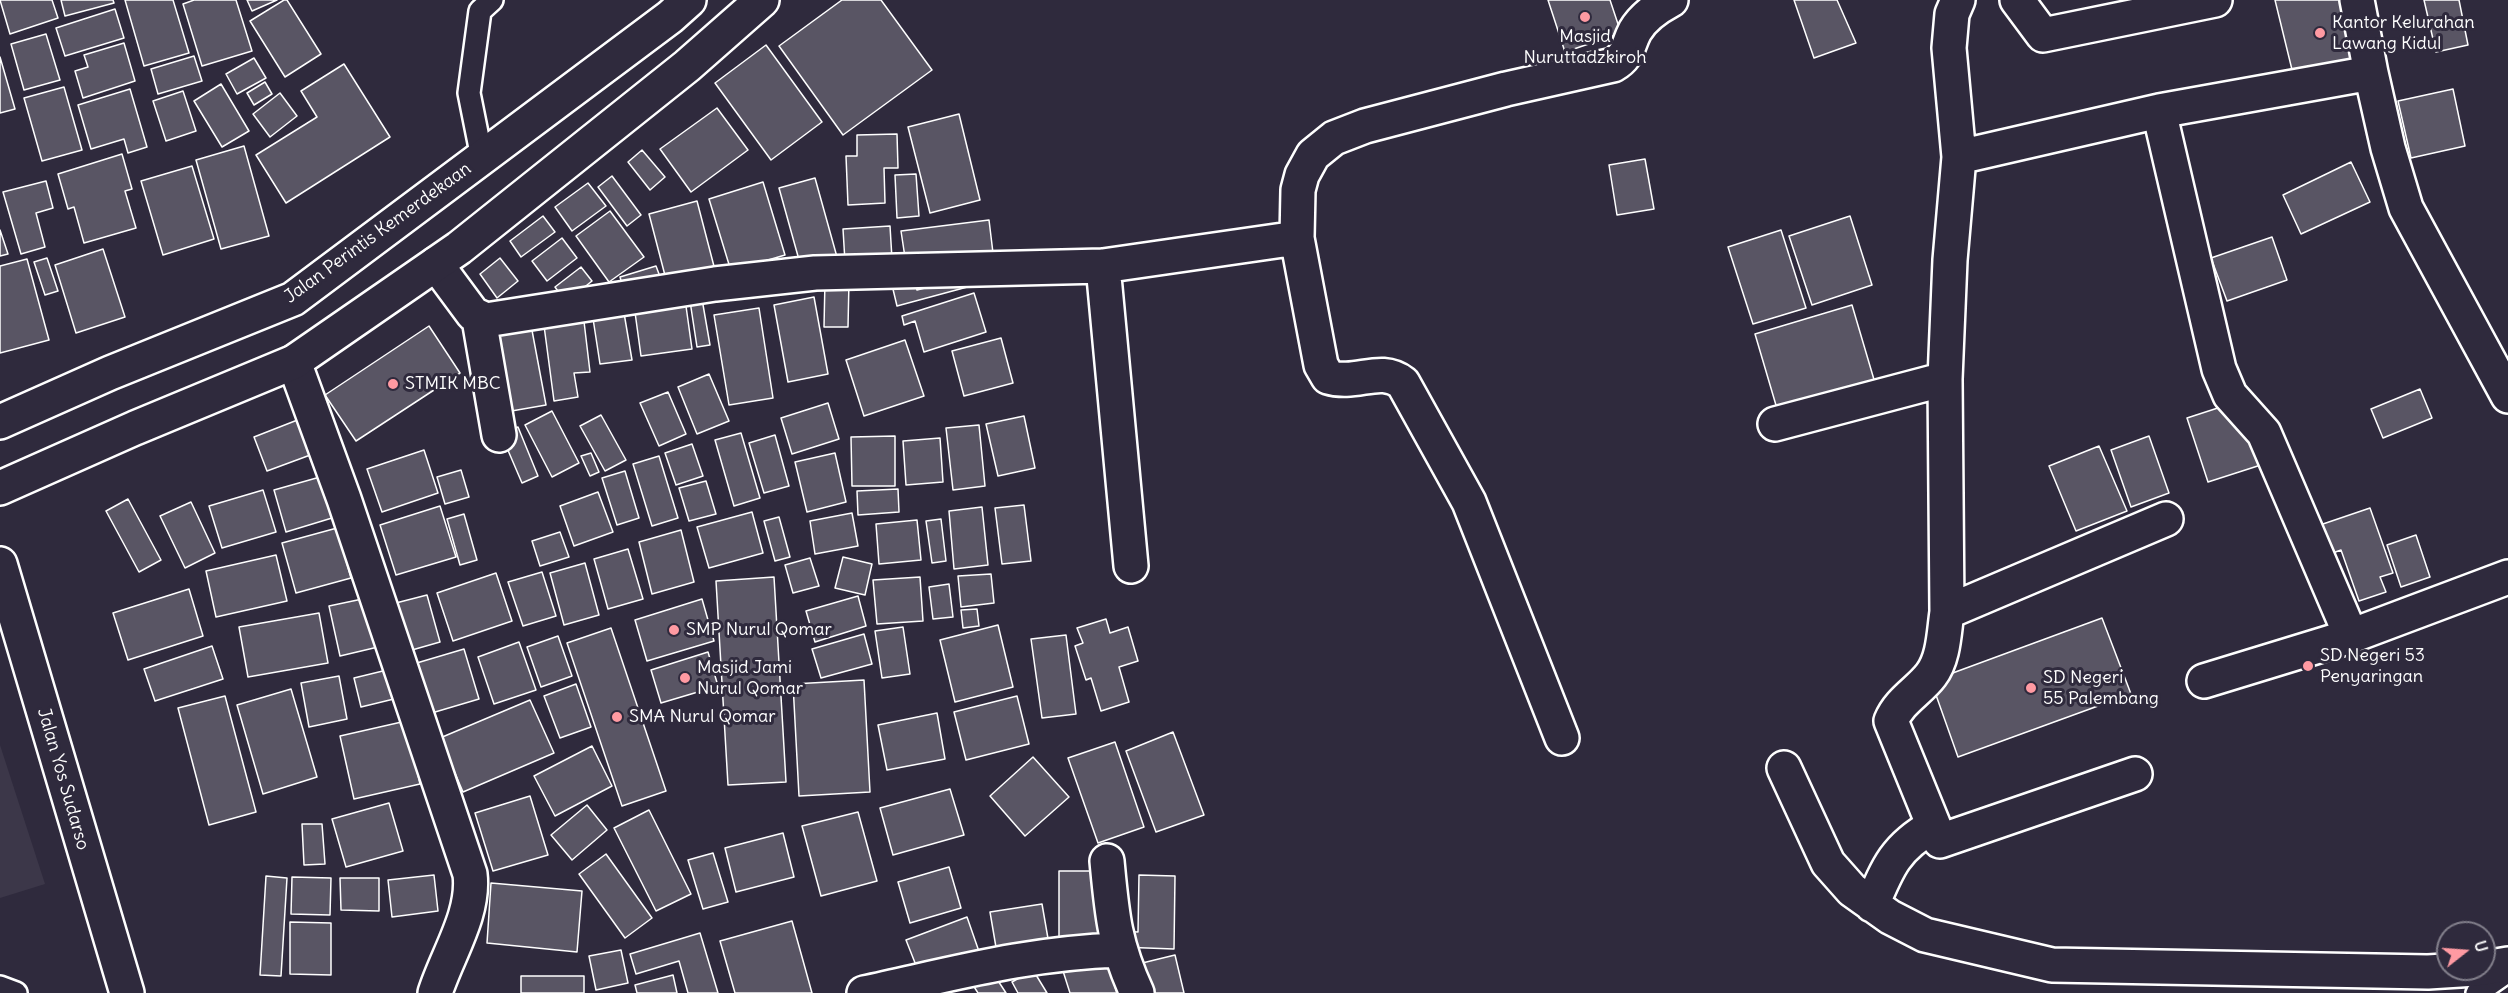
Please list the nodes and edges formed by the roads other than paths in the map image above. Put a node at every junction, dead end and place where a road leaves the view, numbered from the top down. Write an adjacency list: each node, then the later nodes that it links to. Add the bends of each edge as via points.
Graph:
1 (492, 0): 12 (lane, via 480,11 469,93)
2 (762, 0): 14 (main road, via 687,66)
3 (1671, 0): 13 (main road, via 1644,20 1623,59 1612,65 1506,88 1334,138 1313,155 1302,175)
4 (1958, 0): 11 (main road, via 1952,14 1949,48)
5 (2018, 0): 6 (main road, via 2043,35)
6 (2215, 0)
7 (2357, 0): 9 (main road)
8 (672, 6): 12 (main road, Jalan Perintis Kemerdekaan)
9 (2371, 73): 10 (main road); 19 (main road, via 2406,208)
10 (2159, 111): 11 (main road); 29 (main road, via 2219,369 2230,395 2264,433)
11 (1959, 157): 18 (main road)
12 (482, 158): 20 (main road, Jalan Perintis Kemerdekaan, via 293,299)
13 (1297, 238): 15 (main road); 31 (main road, via 1321,365 1328,377 1341,381 1394,375 1403,383 1469,502)
14 (436, 264): 16 (main road); 17 (main road)
15 (1103, 266): 16 (main road, via 815,273); 26 (main road)
16 (479, 319): 22 (main road)
17 (294, 362): 23 (main road); 43 (main road, via 470,874 469,906)
18 (1945, 379): 21 (main road); 28 (main road)
19 (2508, 396)
20 (0, 422)
21 (1775, 424)
22 (500, 435)
23 (0, 488)
24 (2166, 519): 28 (main road)
25 (0, 564): 42 (main road, Jalan Yos Sudarso)
26 (1131, 566)
27 (2508, 576): 29 (main road)
28 (1947, 612): 34 (main road, via 1940,660 1891,721)
29 (2351, 636): 30 (main road)
30 (2204, 681)
31 (1562, 738)
32 (1784, 768): 36 (main road, via 1828,863 1852,890)
33 (2135, 774): 34 (main road, via 1944,842)
34 (1933, 826): 36 (main road, via 1899,850)
35 (1107, 861): 37 (main road, via 1113,929)
36 (1872, 904): 39 (main road, via 1925,935 2052,965)
37 (1119, 950): 44 (main road, via 1016,959); 45 (main road)
38 (2508, 971): 46 (lane)
39 (2436, 972)
40 (0, 987): 41 (lane)
41 (16, 993)
42 (127, 993)
43 (435, 993)
44 (864, 993)
45 (1137, 993)
46 (2476, 993)

